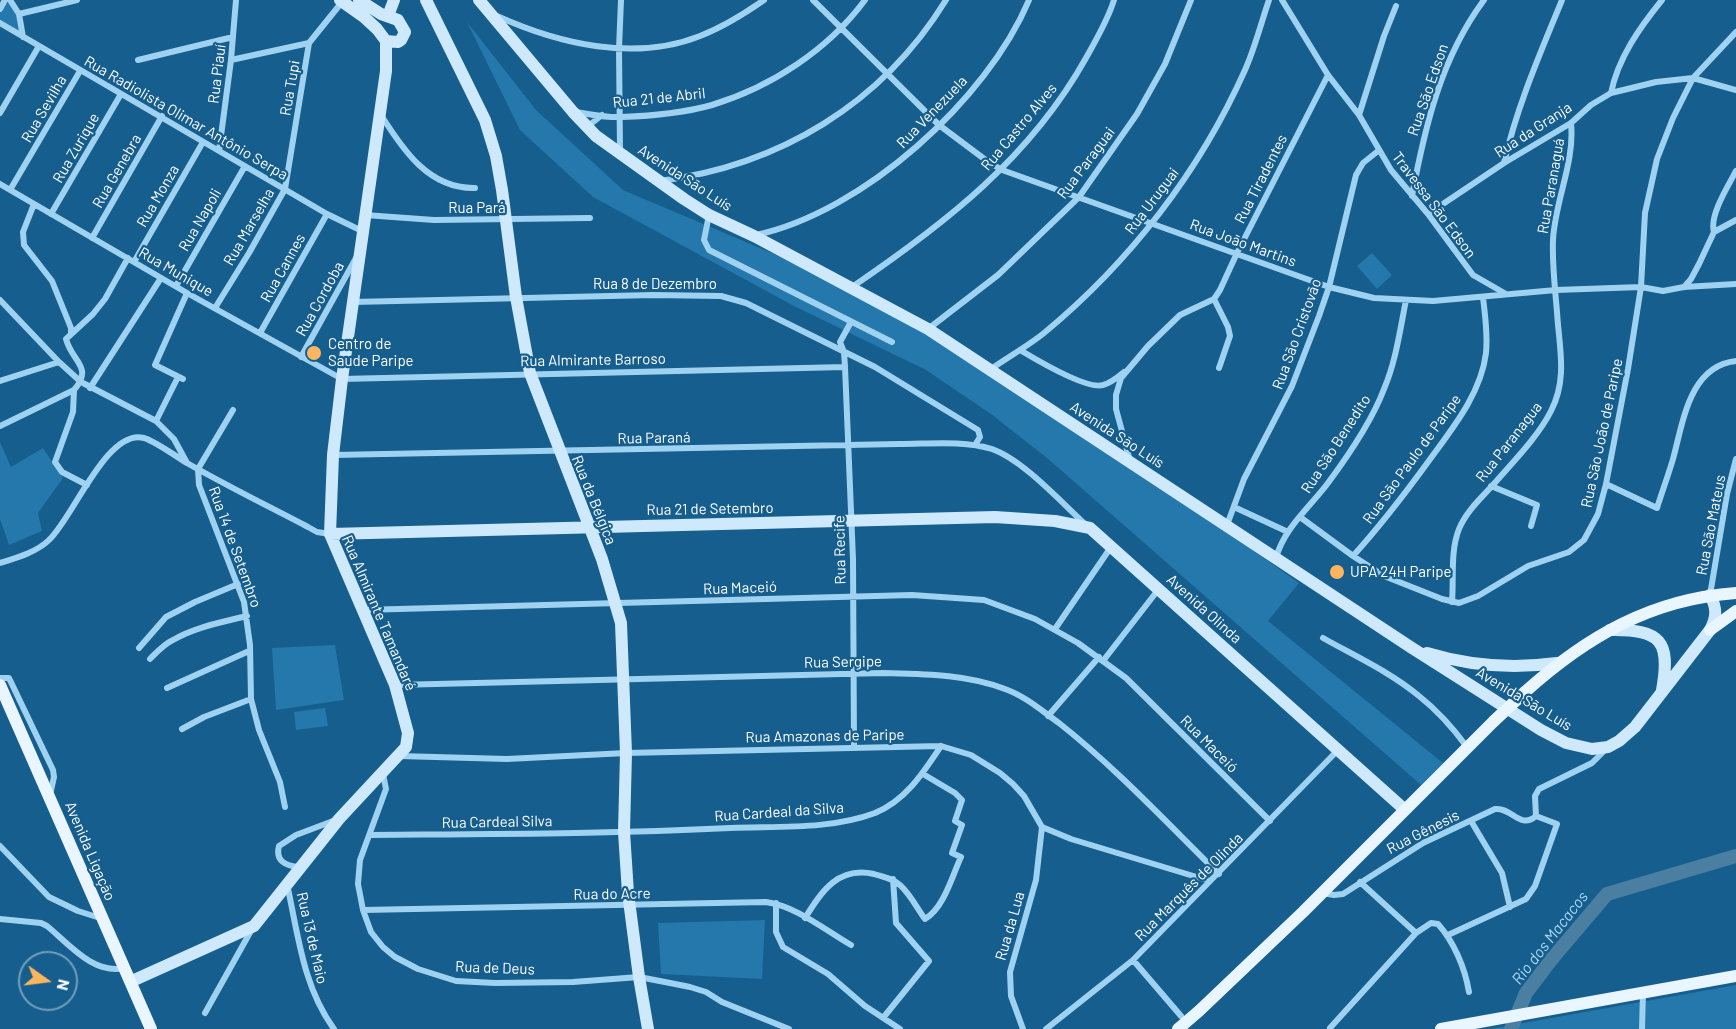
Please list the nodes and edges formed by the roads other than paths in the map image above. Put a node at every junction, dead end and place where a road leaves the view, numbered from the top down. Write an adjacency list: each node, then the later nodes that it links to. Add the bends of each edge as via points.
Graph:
1 (5, 0): 24 (street)
2 (10, 0): 25 (street)
3 (77, 0): 25 (street)
4 (236, 0): 34 (street, Rua Piauí)
5 (359, 0): 27 (main road)
6 (394, 0): 27 (main road)
7 (426, 0): 80 (main road, Rua da Bélgica, via 485,120 496,156)
8 (479, 0): 26 (main road, Avenida São Luís)
9 (621, 0): 38 (street)
10 (764, 0): 38 (street, via 698,37 660,46)
11 (813, 0): 30 (street, Rua João Martins)
12 (865, 0): 30 (street, Rua 21 de Abril)
13 (946, 0): 42 (street, via 919,39)
14 (1029, 0): 56 (street, Rua Venezuela, via 1005,45)
15 (1114, 0): 64 (street, Rua Castro Alves, via 1073,81)
16 (1191, 0): 72 (street, Rua Paraguai, via 1165,64 1137,114)
17 (1269, 0): 82 (street, Rua Uruguai, via 1247,67 1223,117)
18 (1282, 0): 43 (street, Travessa São Edson)
19 (1484, 0): 71 (street, Rua São Edson, via 1455,45 1441,80 1428,116)
20 (1562, 0): 62 (street, via 1512,127)
21 (1662, 0): 46 (street, via 1622,60)
22 (341, 1): 35 (main road); 36 (street, Rua Tupi)
23 (1396, 6): 52 (street)
24 (0, 9)
25 (19, 14): 33 (street)
26 (491, 14): 29 (street); 32 (main road, Avenida São Luís)
27 (388, 16): 35 (main road, Rua Almirante Tamandaré, via 404,27 404,36)
28 (0, 23): 33 (street, Rua Radiolista Olimar Antônio Serpa)
29 (520, 26): 32 (street); 38 (street, via 573,42)
30 (842, 27): 42 (street, Rua João Martins); 54 (street, Rua 21 de Abril, via 806,59 738,95 711,105)
31 (1736, 32): 44 (street, Rua São João de Paripe)
32 (507, 33): 49 (main road, Avenida São Luís)
33 (23, 37): 37 (street, Rua Radiolista Olimar Antônio Serpa)
34 (233, 37): 39 (street); 40 (street, Rua Piauí)
35 (392, 42): 48 (main road, Rua Almirante Tamandaré)
36 (309, 43): 40 (street); 69 (street, Rua Tupi)
37 (39, 46): 41 (street, Rua Radiolista Olimar Antônio Serpa); 50 (street)
38 (619, 49): 54 (street)
39 (138, 60)
40 (231, 60): 59 (street, Rua Piauí)
41 (80, 71): 47 (street, Rua Radiolista Olimar Antônio Serpa); 70 (street, Rua Sevilha)
42 (888, 73): 56 (street, Rua João Martins); 66 (street, via 833,119 769,153 716,170)
43 (1328, 75): 52 (street, Travessa São Edson); 88 (street, Rua Tiradentes)
44 (1693, 78): 45 (street); 46 (street, Rua da Granja); 96 (street, Rua São João de Paripe, via 1664,137 1651,179)
45 (1736, 90)
46 (1611, 93): 55 (street, Rua da Granja)
47 (121, 94): 53 (street, Rua Radiolista Olimar Antônio Serpa); 74 (street, Rua Zurique)
48 (379, 112): 68 (street, via 402,147 425,171 443,182); 77 (main road, Rua Almirante Tamandaré)
49 (573, 112): 51 (street, Rua 21 de Abril); 57 (main road, Avenida São Luís)
50 (0, 113)
51 (602, 115): 54 (street, Rua 21 de Abril); 57 (street, Rua 21 de Abril)
52 (1359, 115): 60 (street, Travessa São Edson)
53 (162, 116): 58 (street, Rua Radiolista Olimar Antônio Serpa); 86 (street, Rua Genebra)
54 (618, 117): 61 (street)
55 (1571, 123): 62 (street, Rua da Granja); 98 (street, Rua Paranaguá, via 1572,148 1553,237)
56 (939, 125): 64 (street, Rua João Martins); 85 (street, Rua Venezuela, via 886,173 845,200)
57 (588, 127): 61 (main road, Avenida São Luís)
58 (203, 142): 59 (street, Rua Radiolista Olimar Antônio Serpa); 90 (street, Rua Monza)
59 (219, 151): 63 (street, Rua Radiolista Olimar Antônio Serpa)
60 (1378, 151): 71 (street, Travessa São Edson); 95 (street, Rua São Cristovão, via 1356,175)
61 (620, 154): 66 (main road, Avenida São Luís)
62 (1504, 163): 76 (street, Rua da Granja)
63 (245, 166): 69 (street, Rua Radiolista Olimar Antônio Serpa); 93 (street, Rua Napoli)
64 (1002, 170): 72 (street, Rua João Martins); 94 (street, Rua Castro Alves, via 950,217)
65 (1736, 171): 84 (street, via 1714,216)
66 (659, 181): 78 (main road, Avenida São Luís)
67 (0, 184): 70 (street, Rua Munique)
68 (475, 188)
69 (285, 189): 75 (street, Rua Radiolista Olimar Antônio Serpa); 107 (street, Rua Marselha)
70 (10, 190): 73 (street, Rua Munique)
71 (1412, 196): 76 (street, Travessa São Edson)
72 (1079, 197): 82 (street, Rua João Martins); 109 (street, Rua Paraguai, via 998,276)
73 (34, 204): 74 (street, Rua Munique); 110 (street, via 23,240 52,281)
74 (51, 214): 86 (street, Rua Munique)
75 (327, 214): 83 (street, Rua Radiolista Olimar Antônio Serpa); 111 (street, Rua Cannes)
76 (1428, 214): 100 (street, Travessa São Edson, via 1473,275)
77 (364, 215): 80 (street, Rua Pará); 83 (main road, Rua Almirante Tamandaré)
78 (709, 215): 85 (main road, Avenida São Luís); 108 (street, via 704,240 709,250)
79 (590, 218): 80 (street, Rua Pará)
80 (507, 220): 101 (main road, Rua da Bélgica)
81 (1736, 220): 84 (street)
82 (1151, 223): 88 (street, Rua João Martins); 113 (street, Rua Uruguai, via 1086,294)
83 (362, 231): 87 (main road, Rua Almirante Tamandaré)
84 (1714, 232): 97 (street)
85 (754, 236): 94 (main road, Avenida São Luís)
86 (92, 238): 89 (street, Rua Munique)
87 (359, 253): 106 (main road, Rua Almirante Tamandaré); 115 (street, Rua Cordoba)
88 (1236, 253): 95 (street, Rua João Martins); 103 (street, Rua Tiradentes)
89 (128, 258): 90 (street, Rua Munique); 110 (street, via 105,299)
90 (134, 262): 91 (street, Rua Munique)
91 (161, 278): 93 (street, Rua Munique); 126 (street)
92 (1735, 285): 97 (street, Rua João Martins)
93 (176, 286): 99 (street, Rua Munique)
94 (852, 287): 109 (main road, Avenida São Luís)
95 (1329, 287): 105 (street, Rua João Martins, via 1364,296); 142 (street, Rua São Cristovão, via 1292,386 1244,478)
96 (1641, 287): 97 (street, Rua João Martins, via 1663,291); 98 (street, Rua João Martins); 139 (street, Rua São João de Paripe)
97 (1684, 287)
98 (1556, 290): 100 (street, Rua João Martins); 141 (street, Rua Paranagua, via 1562,360 1558,394 1538,429)
99 (187, 292): 107 (street, Rua Munique); 129 (street, via 154,365 181,378)
100 (1507, 294): 102 (street, Rua João Martins)
101 (516, 297): 106 (street, Rua 8 de Dezembro); 114 (street, Rua 8 de Dezembro, via 729,297); 122 (main road, Rua da Bélgica)
102 (1483, 297): 105 (street, Rua João Martins); 152 (street, Rua São Paulo de Paripe, via 1485,354 1469,402 1399,503)
103 (1214, 299): 119 (street, via 1230,336); 121 (street, via 1180,315)
104 (0, 300): 117 (street)
105 (1406, 300): 143 (street, Rua São Benedito, via 1392,365 1376,407 1328,482)
106 (353, 302): 123 (main road, Rua Almirante Tamandaré)
107 (215, 308): 111 (street, Rua Munique)
108 (851, 322): 112 (street); 114 (street, Rua Recife, via 840,342)
109 (928, 329): 120 (main road, Avenida São Luís)
110 (71, 333): 125 (street, via 66,342 83,372)
111 (260, 333): 115 (street, Rua Munique)
112 (892, 342)
113 (1020, 350): 120 (street, Rua Uruguai); 121 (street, via 1095,386 1102,386)
114 (844, 352): 118 (street, Rua Recife); 132 (street, Rua 8 de Dezembro, via 978,430 980,437)
115 (301, 357): 123 (street, Rua Munique)
116 (1736, 361): 139 (street, via 1714,369 1694,390 1657,508)
117 (59, 362): 124 (street); 125 (street)
118 (845, 367): 122 (street, Rua Almirante Barroso); 131 (street, Rua Recife)
119 (1219, 368)
120 (991, 369): 136 (main road, Avenida São Luís)
121 (1125, 371): 136 (street, via 1116,395 1116,409)
122 (530, 374): 123 (street, Rua Almirante Barroso); 133 (main road, Rua da Bélgica)
123 (342, 379): 134 (main road, Rua Almirante Tamandaré)
124 (0, 381)
125 (81, 382): 126 (street); 127 (street)
126 (90, 388): 129 (street)
127 (74, 390): 130 (street); 140 (street, via 73,412 55,462 62,472)
128 (233, 410): 138 (street)
129 (156, 421): 137 (street, via 174,439)
130 (0, 426)
131 (849, 446): 132 (street, Rua Paraná); 133 (street, Rua Paraná); 144 (street, Rua Recife)
132 (975, 446): 148 (street, Avenida Olinda, via 1014,460)
133 (559, 452): 134 (street, Rua Paraná); 146 (main road, Rua da Bélgica)
134 (333, 455): 150 (main road, Rua Almirante Tamandaré)
135 (1736, 459): 158 (street, Rua São Mateus)
136 (1130, 461): 145 (main road, Avenida São Luís)
137 (187, 463): 138 (street); 140 (street, via 150,440 129,438 106,458)
138 (198, 469): 150 (street, via 317,532); 155 (street, Rua 14 de Setembro, via 201,494)
139 (1606, 484): 160 (street, Rua São João de Paripe, via 1593,526 1577,547 1528,567 1466,602)
140 (87, 485): 154 (street, via 50,539)
141 (1491, 486): 147 (street, via 1535,504 1538,508); 160 (street, Rua Paranagua, via 1460,528 1454,554)
142 (1234, 507): 145 (street, Rua São Cristovão); 149 (street)
143 (1300, 517): 149 (street, Rua São Benedito); 152 (street)
144 (851, 521): 146 (main road, Rua 21 de Setembro); 148 (main road, Rua 21 de Setembro, via 1026,518); 159 (street, Rua Recife)
145 (1227, 525): 153 (main road, Avenida São Luís)
146 (589, 526): 150 (main road, Rua 21 de Setembro); 161 (main road, Rua da Bélgica)
147 (1532, 526)
148 (1090, 528): 151 (main road, Avenida Olinda)
149 (1288, 531): 153 (street, Rua São Benedito)
150 (330, 534): 162 (main road, Rua Almirante Tamandaré)
151 (1111, 547): 156 (main road, Avenida Olinda); 165 (street)
152 (1353, 556): 160 (street, via 1402,584)
153 (1276, 558): 170 (main road, Avenida São Luís)
154 (0, 563)
155 (238, 584): 164 (street, Rua 14 de Setembro); 169 (street, via 166,617)
156 (1159, 589): 173 (street); 189 (main road, Avenida Olinda)
157 (1736, 593): 158 (main road)
158 (1710, 596): 166 (main road, via 1654,609); 167 (main road, via 1716,614)
159 (853, 597): 161 (street, Rua Maceió); 165 (street, Rua Maceió, via 912,595 984,600); 175 (street, Rua Recife)
160 (1452, 602)
161 (616, 604): 162 (street, Rua Maceió); 177 (main road, Rua da Bélgica)
162 (362, 610): 178 (main road, Rua Almirante Tamandaré)
163 (1736, 612): 167 (main road)
164 (247, 616): 171 (street, Rua 14 de Setembro); 172 (street, via 180,636)
165 (1055, 629): 173 (street, Rua Maceió)
166 (1609, 630): 174 (main road); 180 (main road, via 1638,630 1657,640 1665,657)
167 (1710, 630): 180 (main road)
168 (1323, 638): 187 (street, via 1402,683 1450,725)
169 (139, 648)
170 (1412, 648): 174 (main road, via 1484,666); 188 (main road, Avenida São Luís, via 1566,743 1592,749)
171 (249, 651): 179 (street); 182 (street, Rua 14 de Setembro)
172 (150, 658)
173 (1101, 659): 183 (street); 199 (street, Rua Maceió, via 1126,678)
174 (1557, 663): 187 (main road, bridge)
175 (853, 674): 177 (street, Rua Sergipe); 183 (street, Rua Sergipe, via 907,673 987,682 1030,702); 186 (street, Rua Recife)
176 (0, 678): 194 (street, via 9,678 53,770)
177 (624, 678): 178 (street, Rua Sergipe); 190 (main road, Rua da Bélgica)
178 (395, 685): 191 (main road, Rua Almirante Tamandaré, via 408,732 406,747)
179 (167, 688)
180 (1662, 692): 188 (main road, via 1635,728)
181 (2, 693): 194 (main road, Avenida Ligação)
182 (251, 699): 184 (street); 195 (street, Rua 14 de Setembro)
183 (1048, 716): 206 (street, Rua Sergipe, via 1084,743)
184 (182, 729)
185 (941, 746): 186 (street, Rua Amazonas de Paripe); 193 (street, Rua Cardeal da Silva); 201 (street, Rua Amazonas de Paripe, via 971,755 1000,773 1024,796)
186 (854, 747): 190 (street, Rua Amazonas de Paripe)
187 (1467, 747): 196 (main road)
188 (1608, 747): 197 (street, via 1592,763 1539,789 1535,796)
189 (1338, 750): 196 (main road, Avenida Olinda); 199 (street, Rua Marquês de Olinda)
190 (626, 753): 191 (street, Rua Amazonas de Paripe, via 507,759); 202 (main road, Rua da Bélgica)
191 (398, 756): 192 (main road, Rua Almirante Tamandaré)
192 (383, 774): 198 (main road, Rua Almirante Tamandaré); 203 (street, Rua de Deus, via 386,789)
193 (922, 774): 202 (street, Rua Cardeal da Silva, via 894,802 850,820); 207 (street, via 962,800 955,821 962,825 952,853 961,857 942,900 925,919)
194 (50, 795): 218 (main road, Avenida Ligação)
195 (285, 807)
196 (1404, 809): 211 (main road)
197 (1536, 816): 200 (street, Rua Gênesis, via 1521,821 1498,808); 214 (street, via 1557,824 1531,893)
198 (339, 819): 205 (main road, Rua Almirante Tamandaré); 205 (street, Rua Almirante Tamandaré, via 282,843 279,857 285,865)
199 (1270, 821): 206 (street, Rua Marquês de Olinda)
200 (1471, 821): 209 (street, Rua Gênesis, via 1423,843); 214 (street, via 1502,873)
201 (1042, 827): 208 (street); 240 (street, Rua da Lua, via 1036,880 1010,972 1011,996)
202 (624, 832): 203 (street, Rua Cardeal Silva); 213 (main road, Rua da Bélgica)
203 (370, 836): 215 (street, Rua de Deus, via 358,868)
204 (0, 846): 218 (street, via 50,897)
205 (299, 867): 210 (main road, Rua Almirante Tamandaré)
206 (1219, 874): 208 (street, Rua Marquês de Olinda)
207 (893, 879): 216 (street, via 863,872 842,876 821,893); 232 (street, via 897,923 929,961)
208 (1210, 881): 223 (street, Rua Marquês de Olinda)
209 (1360, 882): 211 (street, Rua Gênesis, via 1339,895); 220 (street)
210 (287, 883): 219 (main road, Rua Almirante Tamandaré); 236 (street, Rua 13 de Maio, via 313,996)
211 (1322, 893): 231 (main road)
212 (776, 903): 213 (street, Rua do Acre); 216 (street, Rua do Acre); 232 (street, via 776,932 783,946 828,974)
213 (629, 905): 215 (street, Rua do Acre); 226 (main road, Rua da Bélgica)
214 (1510, 906): 221 (street)
215 (363, 910): 226 (street, Rua de Deus, via 371,932 395,957 456,981 573,982)
216 (805, 918): 222 (street, Rua do Acre)
217 (0, 919): 224 (street, via 41,923 84,958 109,969)
218 (104, 920): 224 (main road, Avenida Ligação)
219 (254, 926): 227 (main road, Rua Almirante Tamandaré); 230 (street)
220 (1416, 933): 221 (street, via 1435,922); 234 (street)
221 (1448, 935): 228 (street)
222 (851, 945)
223 (1133, 960): 233 (street); 241 (street, Rua Marquês de Olinda)
224 (126, 968): 227 (main road, Avenida Ligação)
225 (1736, 976): 229 (main road)
226 (639, 977): 237 (main road, Rua da Bélgica); 238 (street, Rua de Deus, via 690,987)
227 (132, 981): 235 (main road, Avenida Ligação)
228 (1469, 992)
229 (1643, 993): 243 (main road); 244 (street)
230 (205, 1013)
231 (1195, 1015): 233 (main road); 242 (main road)
232 (883, 1018): 239 (street)
233 (1179, 1026)
234 (1330, 1028)
235 (151, 1029)
236 (334, 1029)
237 (648, 1029)
238 (789, 1029)
239 (900, 1029)
240 (1023, 1029)
241 (1046, 1029)
242 (1190, 1029)
243 (1441, 1029)
244 (1642, 1029)

